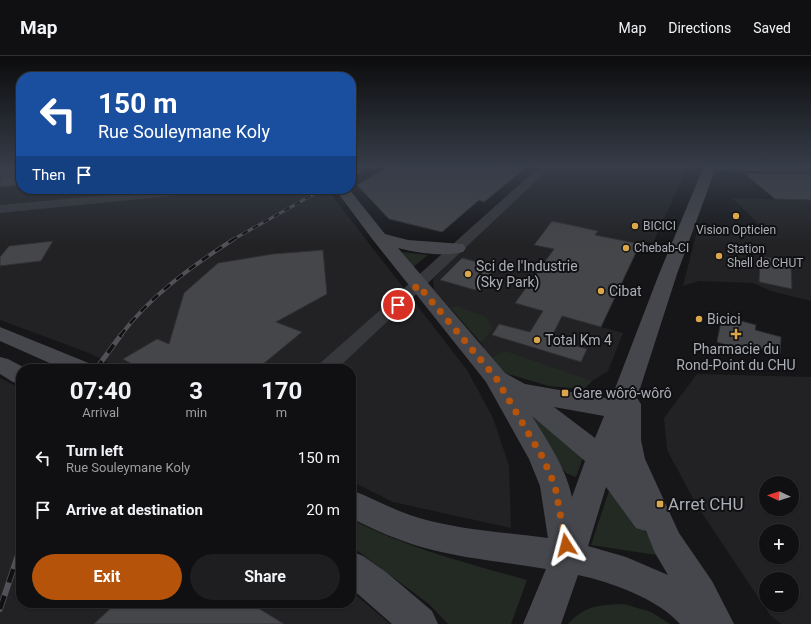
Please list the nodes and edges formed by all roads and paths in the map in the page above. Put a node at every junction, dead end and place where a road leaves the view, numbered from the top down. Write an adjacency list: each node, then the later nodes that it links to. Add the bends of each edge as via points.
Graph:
1 (517, 193): 7 (street)
2 (700, 193): 15 (main road)
3 (122, 194): 5 (street)
4 (346, 194): 6 (main road)
5 (0, 209)
6 (379, 238): 7 (main road, via 405,245); 8 (main road)
7 (457, 248): 8 (street)
8 (418, 285): 12 (street); 14 (main road)
9 (0, 333): 11 (main road)
10 (0, 364): 13 (main road)
11 (71, 364)
12 (331, 364)
13 (16, 373)
14 (508, 385): 15 (main road); 16 (main road); 19 (main road, via 555,486)
15 (625, 397): 16 (main road); 18 (main road, via 627,440 631,459)
16 (600, 458): 18 (main road); 19 (main road)
17 (356, 505): 19 (main road, via 425,534)
18 (667, 543): 24 (main road, via 699,593)
19 (568, 557): 22 (main road); 23 (main road, via 639,578 683,602)
20 (356, 571): 21 (main road)
21 (418, 624)
22 (542, 624)
23 (706, 624)
24 (715, 624)

